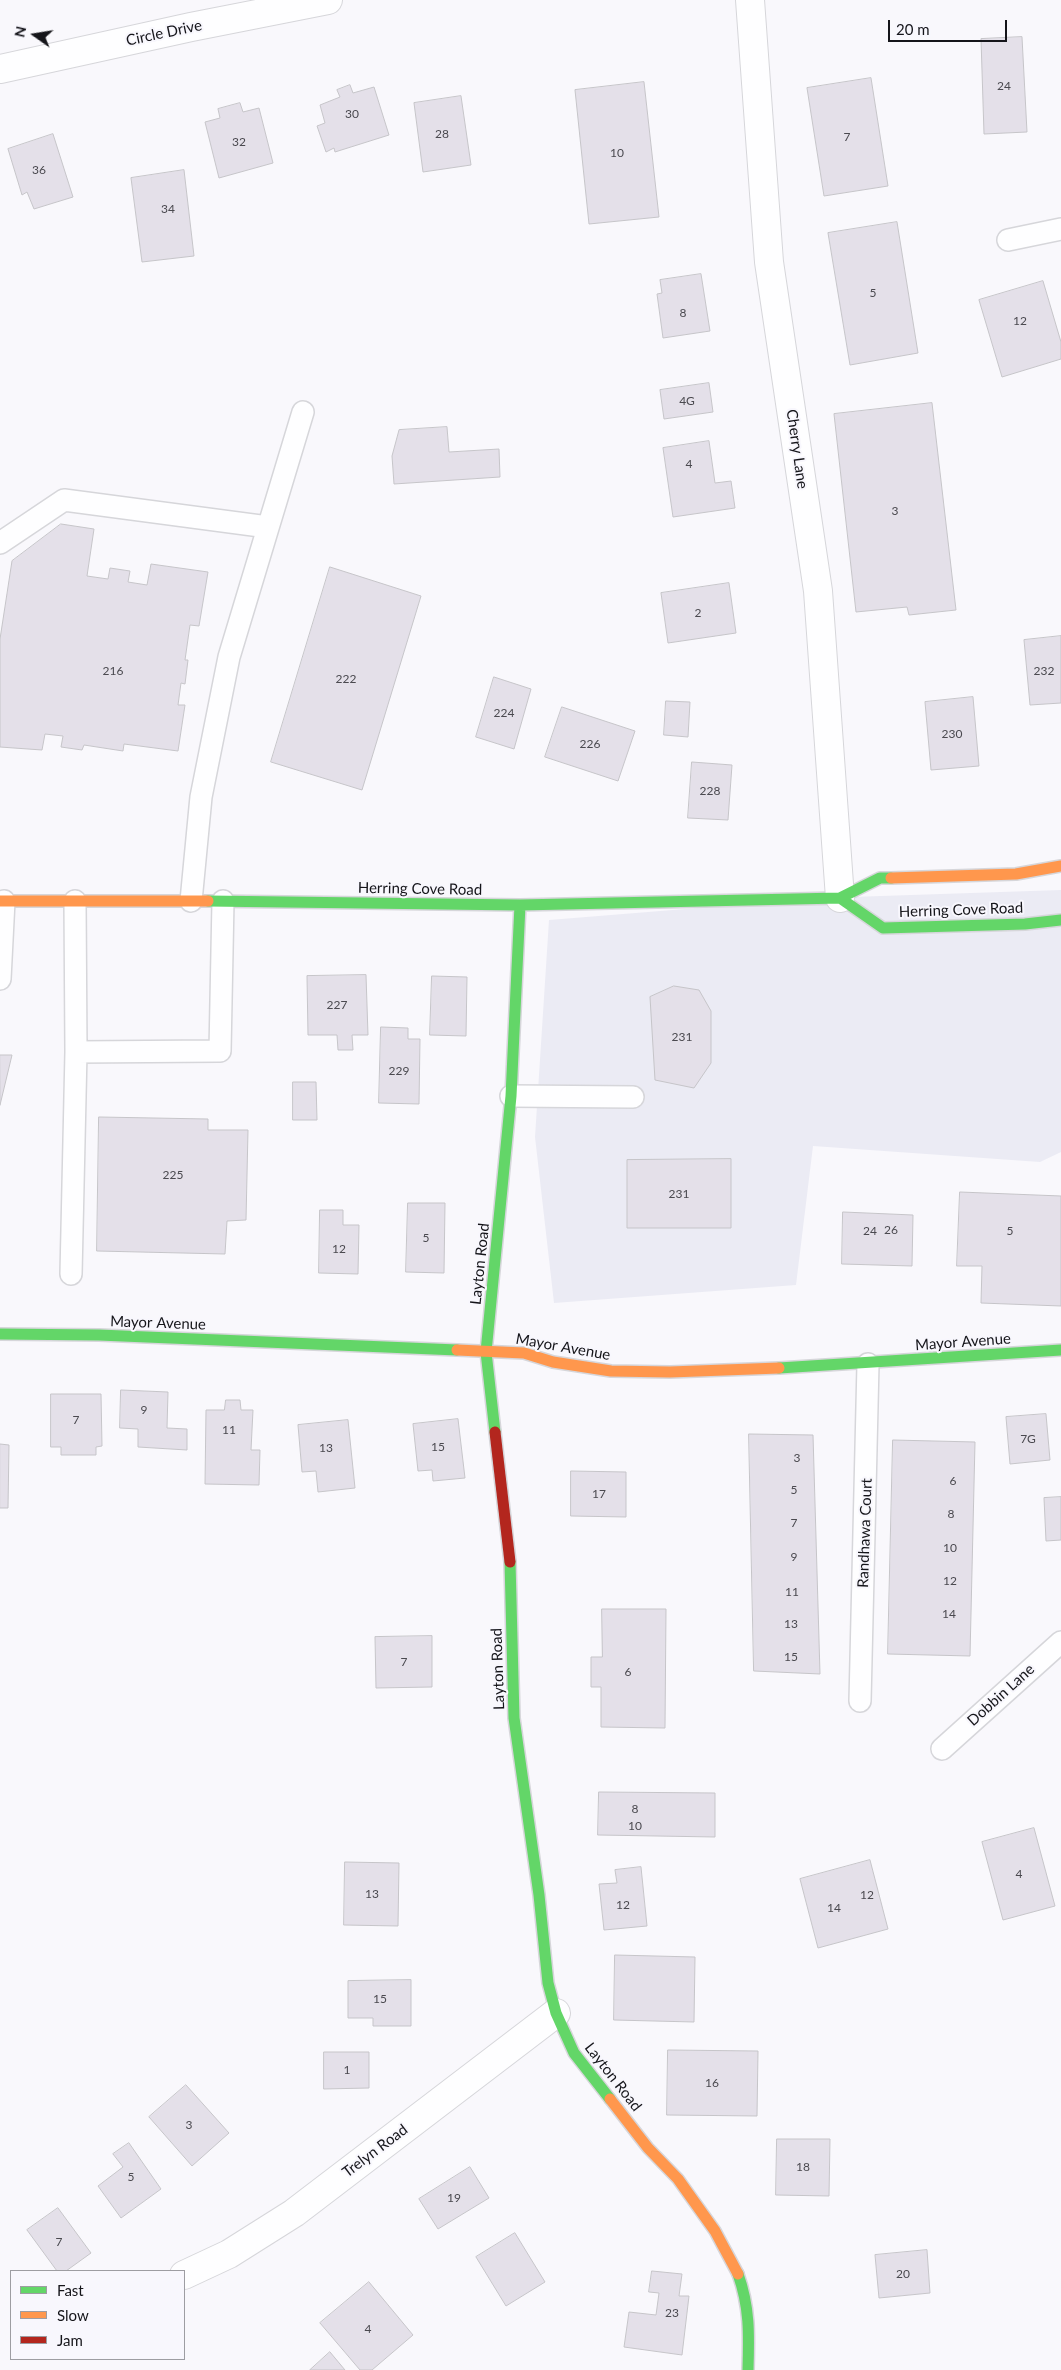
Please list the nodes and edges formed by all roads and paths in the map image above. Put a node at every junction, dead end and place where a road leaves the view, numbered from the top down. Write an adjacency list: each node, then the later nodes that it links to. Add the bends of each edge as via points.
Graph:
1 (328, 0): 3 (street, Circle Drive, via 190,26)
2 (750, 0): 10 (street, Cherry Lane, via 769,262 818,591)
3 (0, 69)
4 (1061, 229): 5 (lane)
5 (1008, 240)
6 (303, 412): 7 (lane)
7 (268, 527): 8 (lane, via 64,500); 13 (lane, via 229,657 201,797)
8 (0, 543)
9 (1061, 866): 10 (street, Herring Cove Road, via 1016,874 880,878)
10 (840, 898): 15 (street, Herring Cove Road); 16 (street, Herring Cove Road, via 883,928)
11 (2, 901): 12 (street, Herring Cove Road); 17 (lane)
12 (75, 901): 13 (street, Herring Cove Road); 18 (lane)
13 (191, 901): 14 (street, Herring Cove Road)
14 (223, 901): 15 (street, Herring Cove Road); 18 (lane, via 220,1051)
15 (520, 905): 19 (street, Layton Road)
16 (1061, 920)
17 (0, 979)
18 (76, 1052): 21 (lane)
19 (512, 1096): 20 (lane); 24 (street, Layton Road)
20 (632, 1097)
21 (71, 1274)
22 (0, 1334): 24 (street, Mayor Avenue, via 99,1335)
23 (1061, 1350): 25 (street, Mayor Avenue)
24 (486, 1352): 25 (street, Mayor Avenue, via 524,1352 552,1362 635,1373); 29 (street, Layton Road, via 510,1557 514,1718 548,1982)
25 (868, 1364): 27 (lane, Randhawa Court)
26 (1061, 1642): 28 (lane, Dobbin Lane)
27 (860, 1701)
28 (942, 1749)
29 (556, 2013): 30 (street, Trelyn Road, via 294,2213 229,2254); 31 (street, Layton Road, via 574,2053 648,2148 678,2179 736,2267 746,2297)
30 (185, 2275)
31 (748, 2370)

